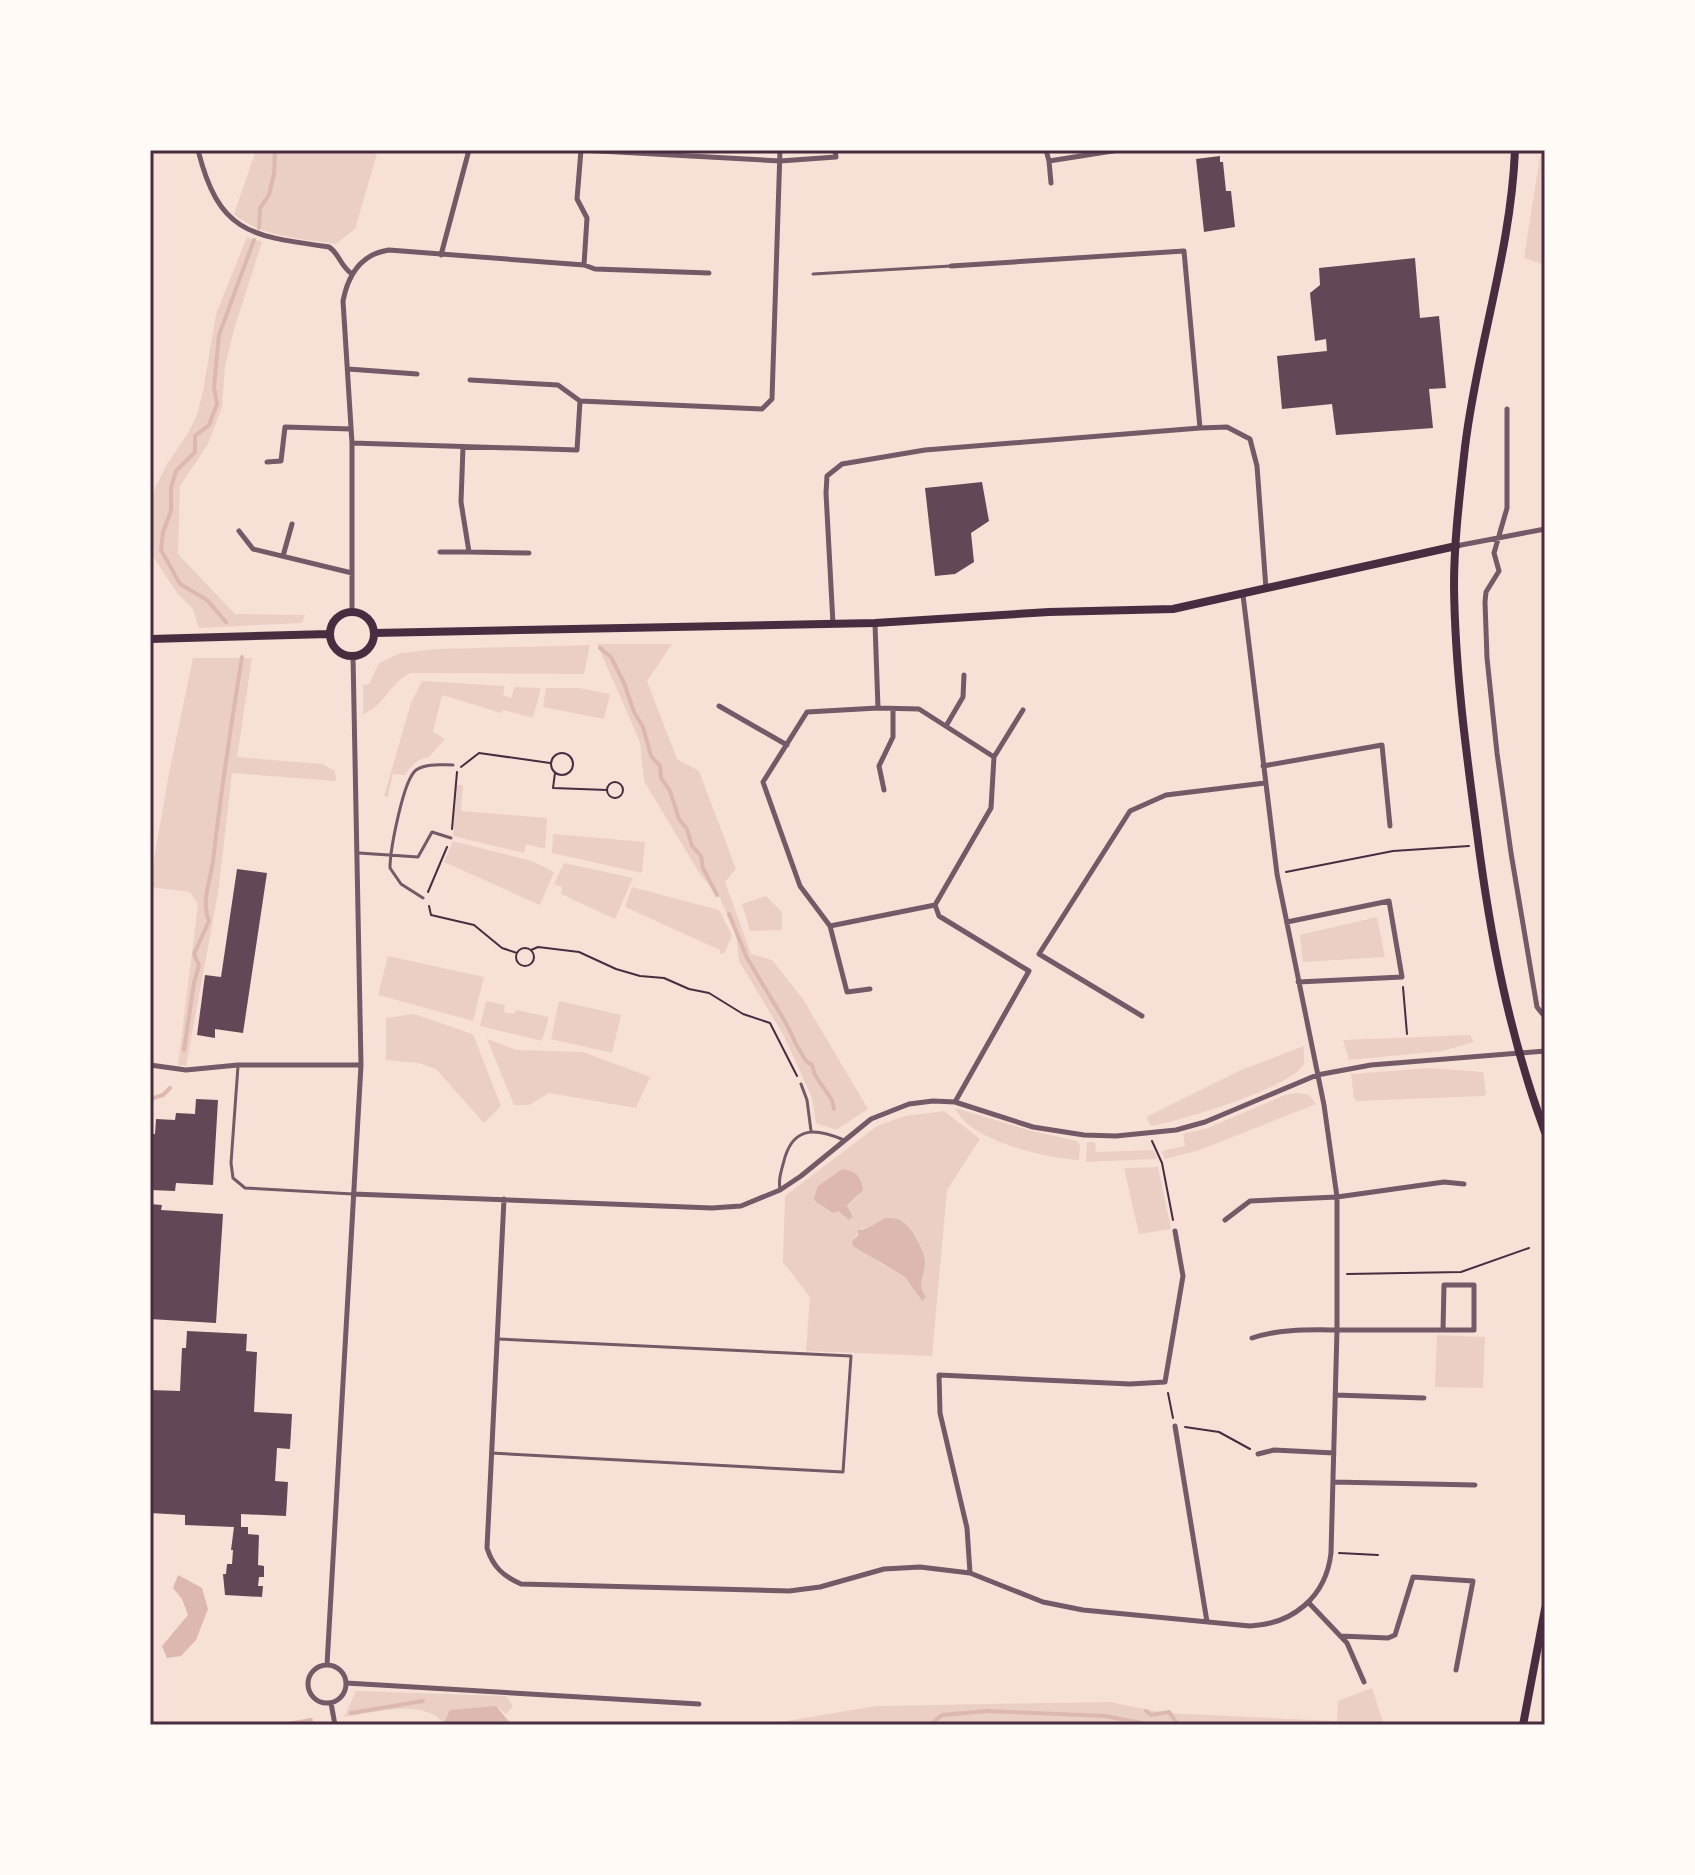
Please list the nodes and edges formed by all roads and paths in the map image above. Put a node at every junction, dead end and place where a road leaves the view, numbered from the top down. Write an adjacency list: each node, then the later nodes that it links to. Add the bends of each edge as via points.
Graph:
1 (198, 150): 16 (street, via 210,190 239,225 263,237 329,247)
2 (469, 150): 12 (street)
3 (580, 150): 9 (street); 13 (street, via 577,199 587,218)
4 (780, 150): 9 (street)
5 (835, 150): 9 (street, via 836,157)
6 (1046, 150): 10 (street)
7 (1119, 150): 10 (street)
8 (1515, 150): 32 (main road, via 1513,194 1470,411)
9 (780, 161): 21 (street, via 772,399 762,409)
10 (1049, 161): 11 (street)
11 (1051, 183)
12 (441, 255): 13 (street); 16 (street, via 378,252)
13 (584, 265): 15 (street)
14 (951, 266): 17 (lane); 23 (street, via 1184,251)
15 (709, 273)
16 (352, 274): 18 (street, via 343,301)
17 (813, 274)
18 (348, 369): 19 (street); 24 (street)
19 (417, 374)
20 (470, 380): 21 (street, via 558,385)
21 (580, 401): 26 (street, via 577,450)
22 (1507, 409): 31 (street, via 1507,508)
23 (1200, 428): 38 (street, via 1227,427 1250,439 1257,466); 42 (street, via 925,450 842,464 827,476 826,493)
24 (351, 429): 25 (street); 27 (street, via 285,427 281,461)
25 (352, 443): 26 (street); 37 (street)
26 (463, 447): 34 (street, via 461,502)
27 (267, 462)
28 (292, 524): 36 (street)
29 (1545, 529): 31 (street)
30 (239, 531): 36 (street, via 253,549)
31 (1497, 537): 32 (street); 79 (street, via 1499,571 1485,602 1497,753 1522,929 1537,1007)
32 (1456, 546): 38 (main road); 64 (main road, via 1459,692)
33 (440, 552): 34 (street)
34 (469, 552): 35 (street)
35 (529, 553)
36 (283, 556): 37 (street)
37 (352, 573): 40 (street)
38 (1266, 590): 39 (main road)
39 (1243, 595): 41 (main road, via 1173,609); 57 (street)
40 (352, 612): 43 (main road, via 367,618); 44 (main road, via 336,618)
41 (875, 623): 42 (main road); 49 (street)
42 (833, 624): 43 (main road)
43 (374, 633): 46 (main road, via 368,649)
44 (329, 634): 45 (main road); 46 (main road, via 336,650)
45 (150, 639)
46 (353, 656): 65 (street)
47 (964, 675): 52 (street, via 963,697)
48 (719, 706): 53 (street)
49 (878, 708): 50 (street); 53 (street, via 807,712)
50 (893, 709): 52 (street, via 919,709); 61 (street, via 893,737 879,766)
51 (1023, 710): 54 (street)
52 (946, 726): 54 (street)
53 (787, 745): 72 (street, via 763,782 800,886)
54 (994, 757): 70 (street, via 991,808)
55 (550, 763): 58 (path); 58 (path, via 560,752 573,760 568,773); 63 (path, via 479,753 457,771)
56 (453, 765): 66 (lane, via 425,766 411,775)
57 (1263, 766): 59 (street); 62 (street, via 1382,745)
58 (555, 773): 60 (path, via 553,788)
59 (1265, 783): 67 (street); 78 (street, via 1166,795 1130,811 1039,954)
60 (607, 790)
61 (884, 790)
62 (1390, 826)
63 (451, 838): 66 (lane, via 432,832 418,857); 68 (path)
64 (1478, 845): 67 (path, via 1393,851); 82 (main road)
65 (358, 853): 66 (lane); 85 (street)
66 (391, 855): 68 (lane, via 396,879)
67 (1277, 874): 71 (street)
68 (425, 897)
69 (429, 905): 74 (path, via 431,915 474,925)
70 (935, 905): 72 (street); 88 (street, via 939,916 1029,971)
71 (1287, 922): 75 (street, via 1389,901); 76 (street)
72 (830, 926): 77 (street, via 847,992)
73 (531, 950): 74 (path); 74 (path, via 533,961 526,966 518,962); 87 (path, via 579,952 616,969 709,993 764,1020 774,1029)
74 (517, 953)
75 (1402, 977): 76 (street); 80 (path)
76 (1298, 982): 86 (street)
77 (870, 989)
78 (1142, 1016)
79 (1545, 1017)
80 (1407, 1034)
81 (1545, 1051): 82 (street)
82 (1518, 1053): 86 (street, via 1371,1065); 90 (main road)
83 (150, 1065): 84 (street, via 186,1070)
84 (238, 1065): 85 (street); 95 (lane, via 233,1178 245,1188)
85 (361, 1065): 95 (street)
86 (1317, 1075): 91 (street, via 1205,1122); 96 (street)
87 (801, 1084): 89 (lane)
88 (955, 1102): 91 (street, via 1033,1127 1116,1136); 92 (street, via 890,1110)
89 (811, 1131): 92 (lane); 94 (lane, via 788,1147)
90 (1545, 1132)
91 (1149, 1133): 99 (path, via 1162,1163)
92 (844, 1140): 94 (street)
93 (1464, 1184): 96 (street, via 1431,1183)
94 (780, 1190): 97 (street, via 741,1206 712,1208)
95 (353, 1194): 97 (street); 122 (street)
96 (1337, 1197): 98 (street, via 1250,1201); 101 (street)
97 (504, 1199): 105 (street)
98 (1225, 1220)
99 (1175, 1231): 106 (street, via 1183,1276)
100 (1529, 1248): 101 (path, via 1461,1272)
101 (1338, 1274): 102 (street)
102 (1337, 1330): 103 (street); 104 (street, via 1275,1331); 107 (street)
103 (1443, 1330): 103 (street, via 1474,1330 1474,1285 1444,1285)
104 (1252, 1338)
105 (498, 1339): 110 (street); 110 (lane, via 851,1356 848,1414 843,1472)
106 (1165, 1382): 109 (path); 117 (street, via 939,1375 940,1413 967,1528)
107 (1335, 1395): 108 (street); 111 (street)
108 (1424, 1398)
109 (1175, 1426): 112 (path, via 1219,1432); 120 (street)
110 (491, 1453): 117 (street, via 487,1548 498,1570 521,1584 789,1591 884,1569)
111 (1334, 1453): 112 (street); 113 (street)
112 (1258, 1454)
113 (1333, 1482): 114 (street); 115 (street)
114 (1475, 1485)
115 (1331, 1553): 116 (path); 118 (street, via 1326,1575)
116 (1378, 1555)
117 (970, 1573): 120 (street, via 1043,1602)
118 (1309, 1603): 120 (street, via 1268,1626); 121 (street)
119 (1545, 1609): 129 (main road)
120 (1207, 1622)
121 (1340, 1636): 123 (street, via 1395,1635 1413,1577 1473,1581); 124 (street)
122 (327, 1665): 125 (street, via 338,1668); 126 (street, via 315,1669 308,1686 318,1701)
123 (1456, 1670)
124 (1364, 1682)
125 (346, 1683): 126 (street, via 344,1693); 127 (street)
126 (331, 1703): 128 (street)
127 (699, 1704)
128 (335, 1725)
129 (1523, 1725)

